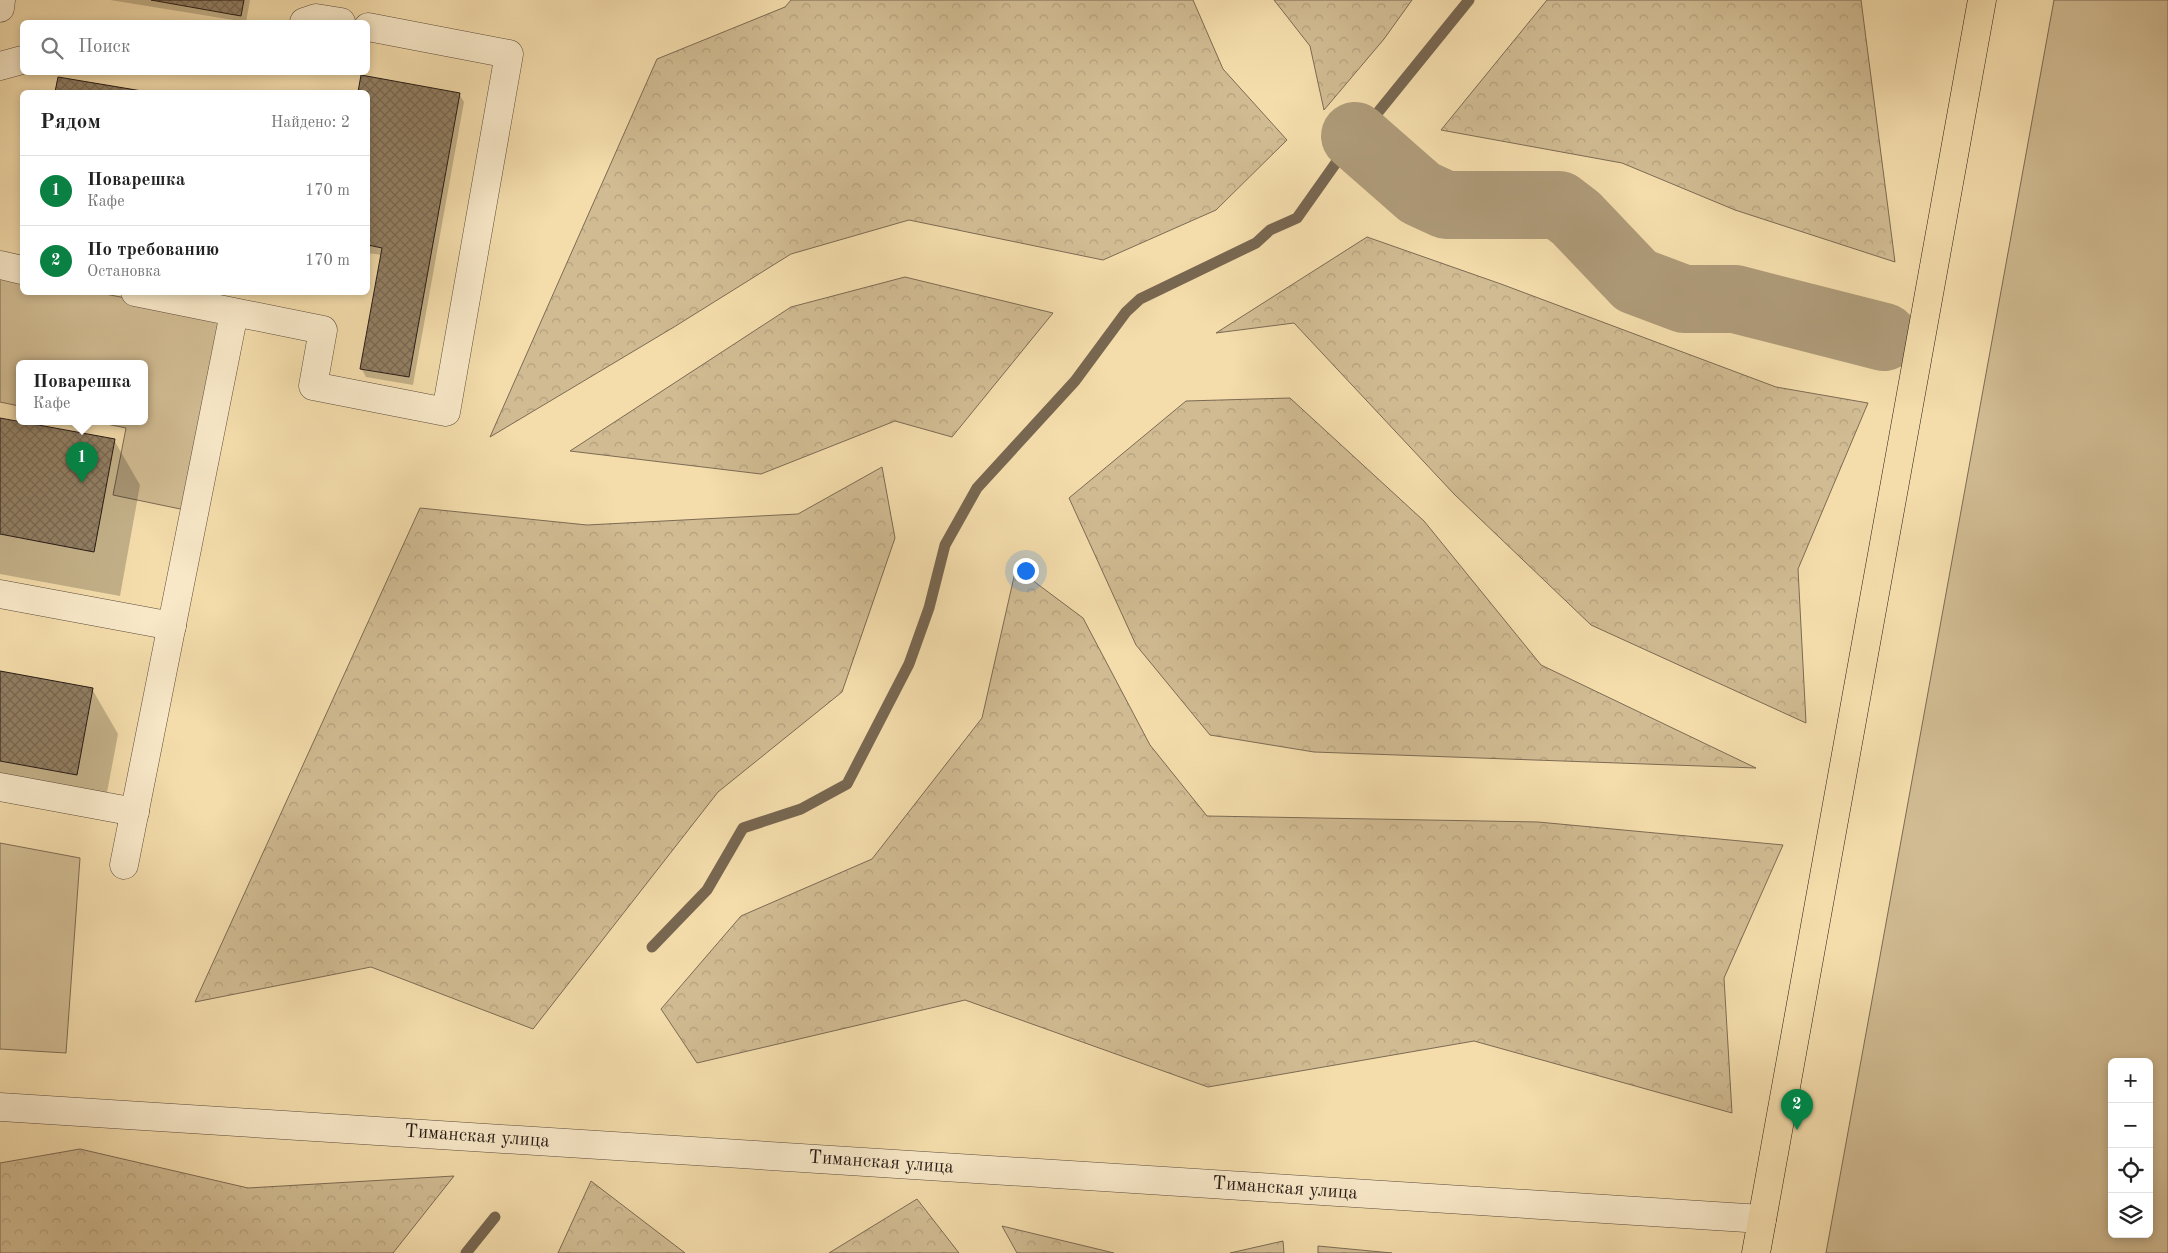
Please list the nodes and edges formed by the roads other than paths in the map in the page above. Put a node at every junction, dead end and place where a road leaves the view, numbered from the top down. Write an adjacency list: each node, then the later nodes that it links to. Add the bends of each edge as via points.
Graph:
1 (1, 0): 3 (street)
2 (1982, 0): 19 (main road)
3 (0, 8)
4 (310, 20): 5 (street)
5 (328, 20)
6 (370, 27): 12 (street, via 509,54 446,412 313,386 323,330)
7 (20, 61): 8 (street)
8 (0, 66)
9 (0, 265): 10 (street)
10 (20, 270)
11 (149, 295): 12 (street)
12 (234, 313): 14 (street)
13 (0, 594): 14 (street)
14 (172, 626): 16 (street)
15 (0, 787): 16 (street)
16 (135, 812): 17 (street)
17 (124, 865)
18 (0, 1107): 19 (street, Тиманская улица)
19 (1762, 1219): 20 (main road)
20 (1756, 1253)

